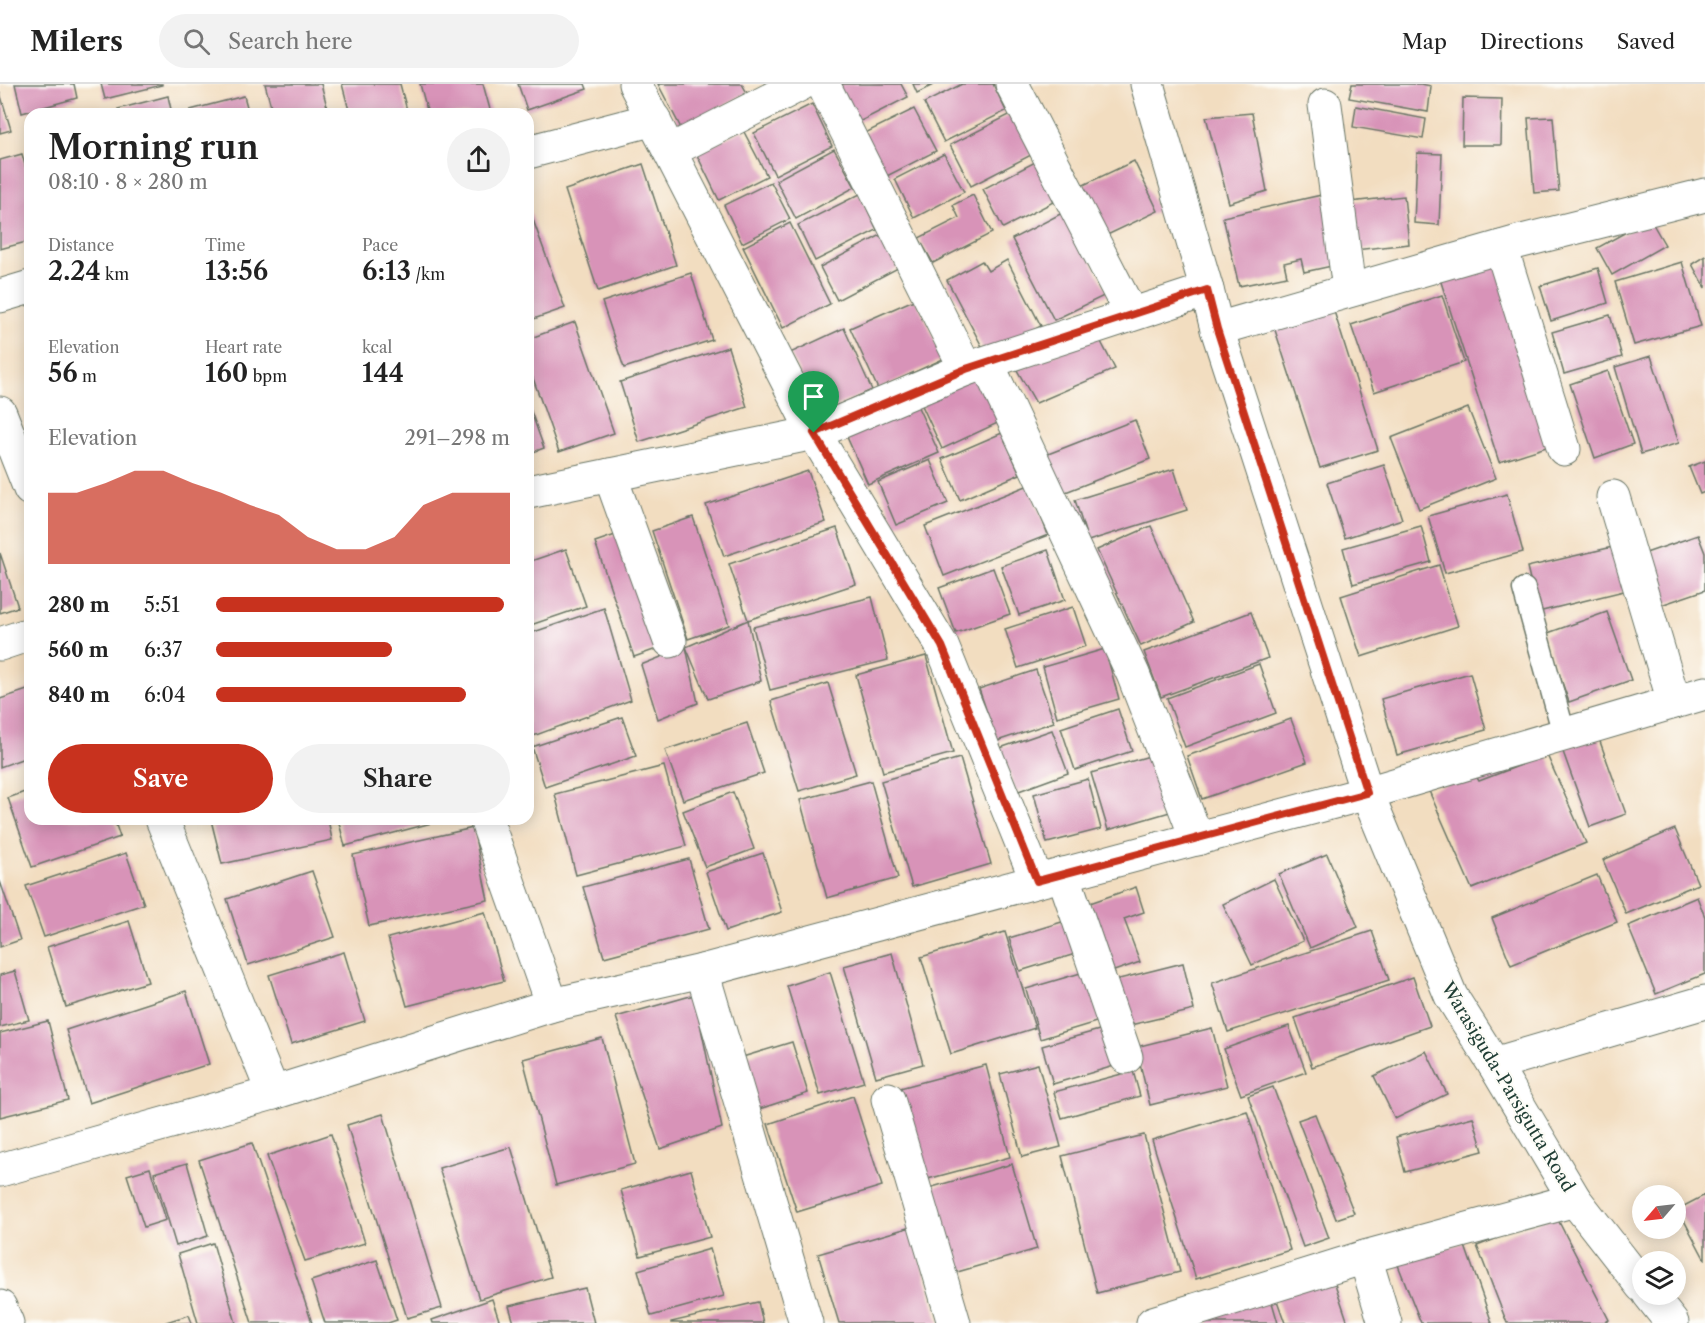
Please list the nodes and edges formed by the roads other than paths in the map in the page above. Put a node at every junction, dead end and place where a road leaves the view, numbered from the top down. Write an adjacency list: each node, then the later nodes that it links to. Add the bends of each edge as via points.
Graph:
1 (635, 84): 7 (street)
2 (801, 84): 9 (street)
3 (823, 84): 18 (street)
4 (1012, 84): 16 (street)
5 (1147, 84): 13 (street, Warasiguda-Parsigutta Road)
6 (1325, 105): 14 (street)
7 (654, 119): 8 (street); 9 (street)
8 (534, 150)
9 (670, 151): 20 (street)
10 (1705, 195): 11 (street)
11 (1501, 247): 14 (street); 21 (street)
12 (24, 289): 15 (street)
13 (1207, 290): 16 (street); 17 (street, Warasiguda-Parsigutta Road)
14 (1369, 292): 17 (street)
15 (0, 296)
16 (1131, 314): 18 (street)
17 (1217, 329): 33 (street, Warasiguda-Parsigutta Road)
18 (976, 366): 20 (street); 36 (street, via 1133,674)
19 (0, 413): 22 (street)
20 (814, 433): 23 (street); 37 (street, via 942,646)
21 (1564, 449)
22 (24, 474)
23 (610, 475): 24 (street); 28 (street)
24 (534, 491)
25 (1613, 497): 31 (street)
26 (1524, 589): 32 (lane)
27 (24, 636): 29 (street)
28 (670, 641)
29 (0, 644)
30 (1705, 693): 31 (street)
31 (1674, 702): 32 (street)
32 (1564, 734): 33 (street)
33 (1367, 793): 36 (street); 42 (street, Warasiguda-Parsigutta Road, via 1450,996)
34 (164, 825): 43 (street)
35 (488, 825): 40 (street)
36 (1197, 839): 37 (street)
37 (1050, 877): 38 (street); 41 (street)
38 (702, 971): 40 (street); 52 (street)
39 (1705, 1002): 42 (street)
40 (552, 1005): 43 (street)
41 (1126, 1057)
42 (1494, 1064): 46 (street, Warasiguda-Parsigutta Road)
43 (273, 1093): 45 (street)
44 (888, 1099): 53 (street)
45 (0, 1170)
46 (1575, 1200): 47 (street); 48 (street, Warasiguda-Parsigutta Road)
47 (1365, 1257): 54 (street); 55 (street)
48 (1632, 1273)
49 (1658, 1305): 56 (street)
50 (0, 1307): 51 (street)
51 (7, 1323)
52 (806, 1323)
53 (954, 1323)
54 (1153, 1323)
55 (1385, 1323)
56 (1672, 1323)

